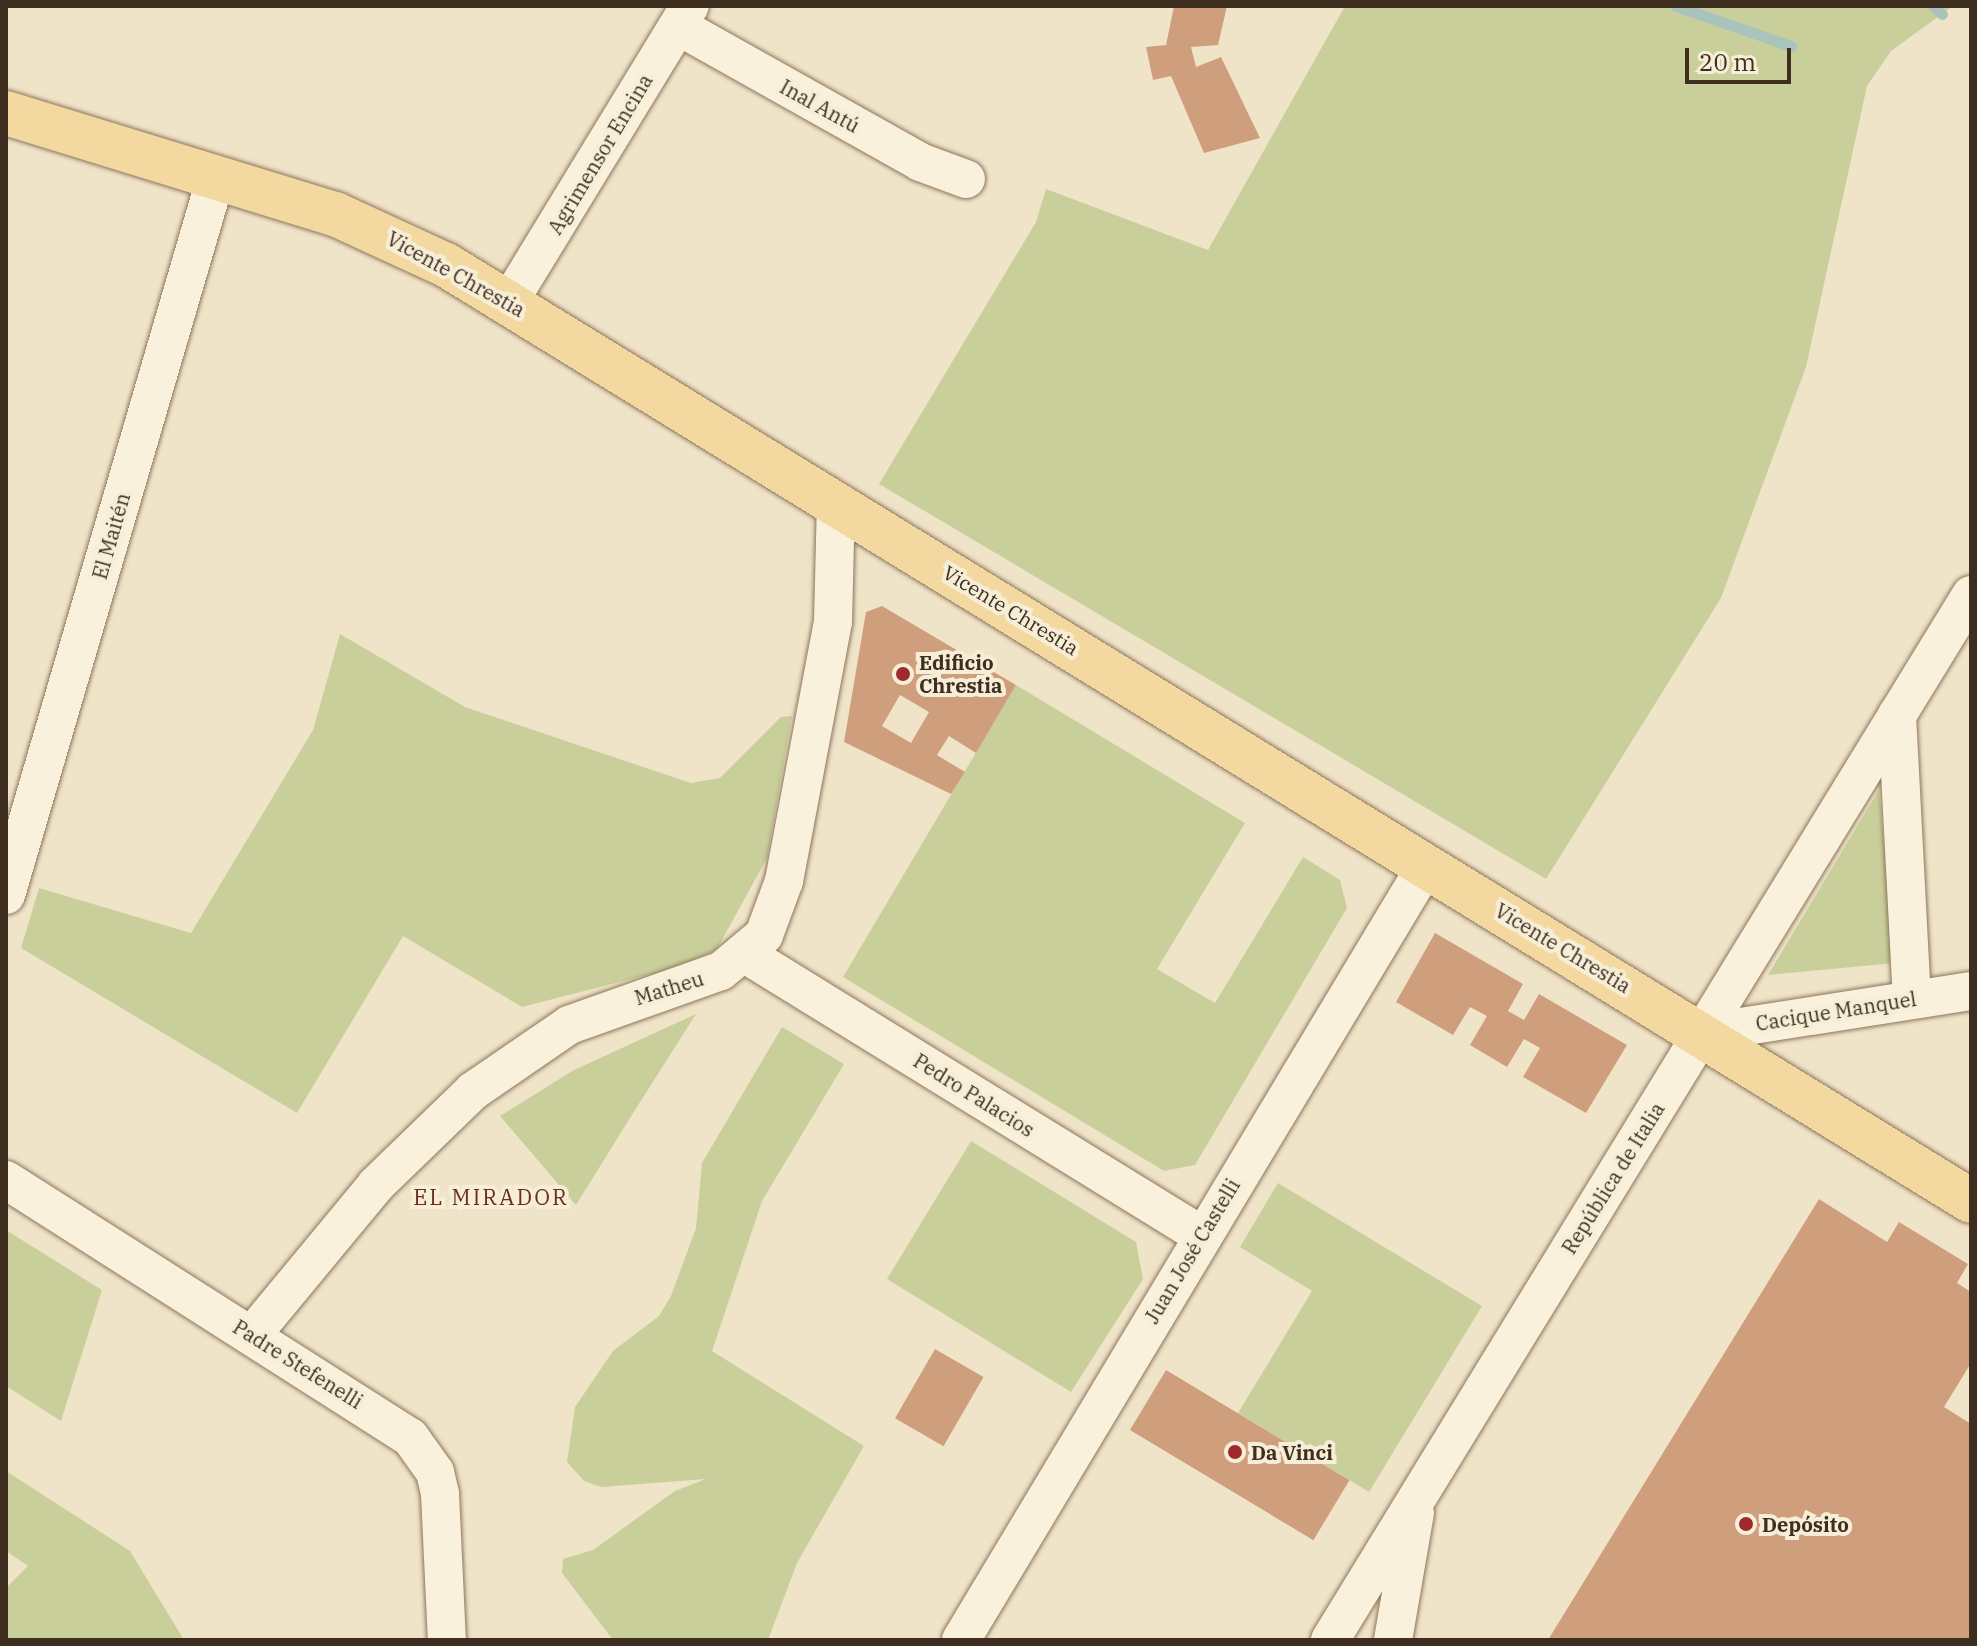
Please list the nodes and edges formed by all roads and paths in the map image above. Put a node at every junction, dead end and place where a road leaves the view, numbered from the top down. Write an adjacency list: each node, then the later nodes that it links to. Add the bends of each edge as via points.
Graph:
1 (684, 16): 4 (street, Inal Antú, via 920,162); 5 (street, Agrimensor Encina)
2 (6, 113): 3 (main road, Vicente Chrestia)
3 (216, 177): 5 (main road, Vicente Chrestia, via 392,237); 10 (street, El Maitén)
4 (966, 179)
5 (509, 302): 6 (main road, Vicente Chrestia)
6 (836, 503): 9 (main road, Vicente Chrestia); 11 (street, via 833,622 784,881 776,912)
7 (1971, 595): 8 (street, República de Italia)
8 (1897, 715): 13 (street); 14 (street, República de Italia)
9 (1427, 864): 14 (main road, Vicente Chrestia); 17 (street, Juan José Castelli)
10 (6, 895)
11 (747, 955): 17 (street, Pedro Palacios); 18 (street, Matheu, via 569,1025 520,1055 423,1135)
12 (1971, 991): 13 (street, Cacique Manquel)
13 (1912, 997): 14 (street, Cacique Manquel)
14 (1702, 1033): 16 (main road, Vicente Chrestia); 19 (street, República de Italia)
15 (6, 1180): 18 (street, Padre Stefenelli)
16 (1971, 1201)
17 (1201, 1235): 21 (street, Juan José Castelli)
18 (252, 1335): 20 (street, Padre Stefenelli, via 393,1424 424,1453 440,1494)
19 (1417, 1497): 22 (street, República de Italia); 23 (street)
20 (447, 1640)
21 (961, 1640)
22 (1330, 1640)
23 (1393, 1640)

